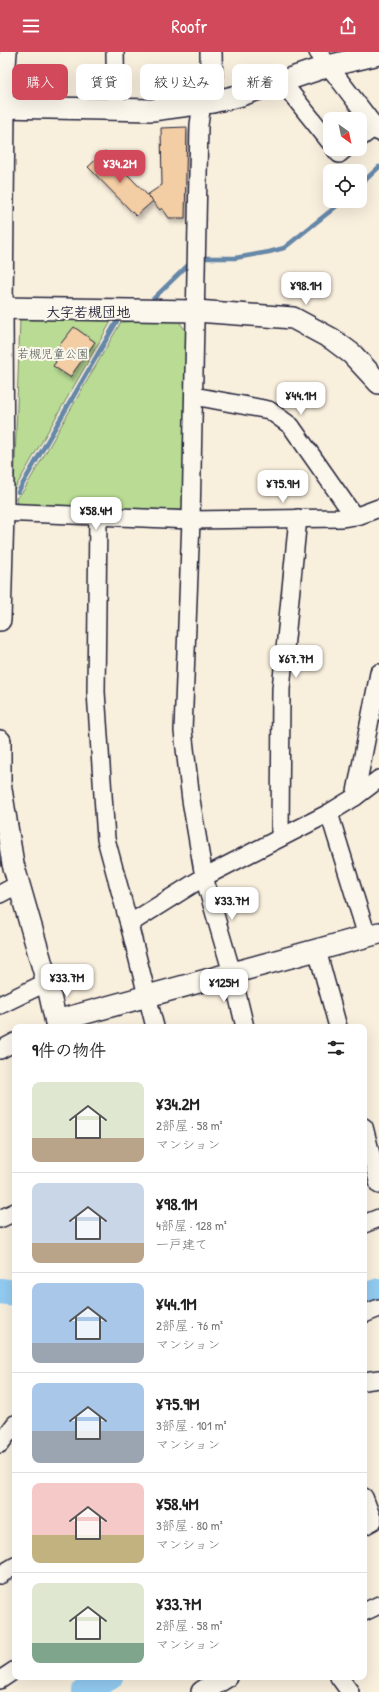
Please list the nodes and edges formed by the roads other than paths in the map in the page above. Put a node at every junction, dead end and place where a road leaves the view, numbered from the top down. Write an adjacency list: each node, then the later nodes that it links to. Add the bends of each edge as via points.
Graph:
1 (8, 52): 10 (street)
2 (115, 52): 11 (street)
3 (211, 52): 9 (street)
4 (379, 54): 5 (street)
5 (323, 59): 6 (street); 12 (street)
6 (288, 79)
7 (288, 90): 13 (street)
8 (232, 97): 9 (street)
9 (207, 103): 11 (street, via 152,110); 16 (street, via 199,133)
10 (2, 107): 11 (street); 15 (street)
11 (116, 109)
12 (377, 129): 14 (street)
13 (323, 133)
14 (367, 134)
15 (1, 308): 16 (street); 19 (street)
16 (196, 311): 17 (street, via 293,318 352,354); 18 (street)
17 (379, 383)
18 (194, 396): 21 (street, via 269,410 286,422); 24 (street)
19 (1, 512): 22 (street); 25 (street)
20 (377, 513): 21 (street)
21 (354, 516): 23 (street)
22 (98, 517): 24 (street); 35 (street, via 96,692 106,839)
23 (298, 518): 24 (street); 31 (street, via 281,688)
24 (191, 520): 32 (street, via 183,731)
25 (0, 620)
26 (379, 673): 29 (street)
27 (0, 741): 33 (street, via 0,783 13,864)
28 (379, 779): 29 (street)
29 (355, 797): 30 (street)
30 (329, 813): 31 (street); 36 (street)
31 (280, 838): 32 (street)
32 (204, 877): 35 (street); 38 (street)
33 (19, 884): 34 (street); 39 (street)
34 (0, 894)
35 (130, 924): 40 (street)
36 (373, 935): 37 (street)
37 (317, 950): 38 (street); 46 (street)
38 (232, 973): 40 (street); 45 (street)
39 (47, 982): 41 (street); 42 (street)
40 (147, 996): 43 (street); 44 (street)
41 (0, 1005)
42 (52, 1024)
43 (55, 1024)
44 (154, 1024)
45 (244, 1024)
46 (337, 1024)
47 (12, 1044): 48 (street)
48 (0, 1050)
49 (367, 1138): 50 (street)
50 (379, 1184)
51 (379, 1218): 52 (street)
52 (367, 1223)
53 (379, 1308): 54 (street)
54 (367, 1313)
55 (379, 1379): 56 (street)
56 (367, 1381)
57 (12, 1428): 58 (street)
58 (0, 1444)
59 (367, 1505): 60 (street, via 373,1521)
60 (367, 1524)
61 (12, 1568): 62 (street)
62 (0, 1575)
63 (379, 1605): 64 (street)
64 (367, 1611)
65 (12, 1672): 66 (street)
66 (0, 1680)
67 (341, 1680): 68 (street)
68 (350, 1692)

